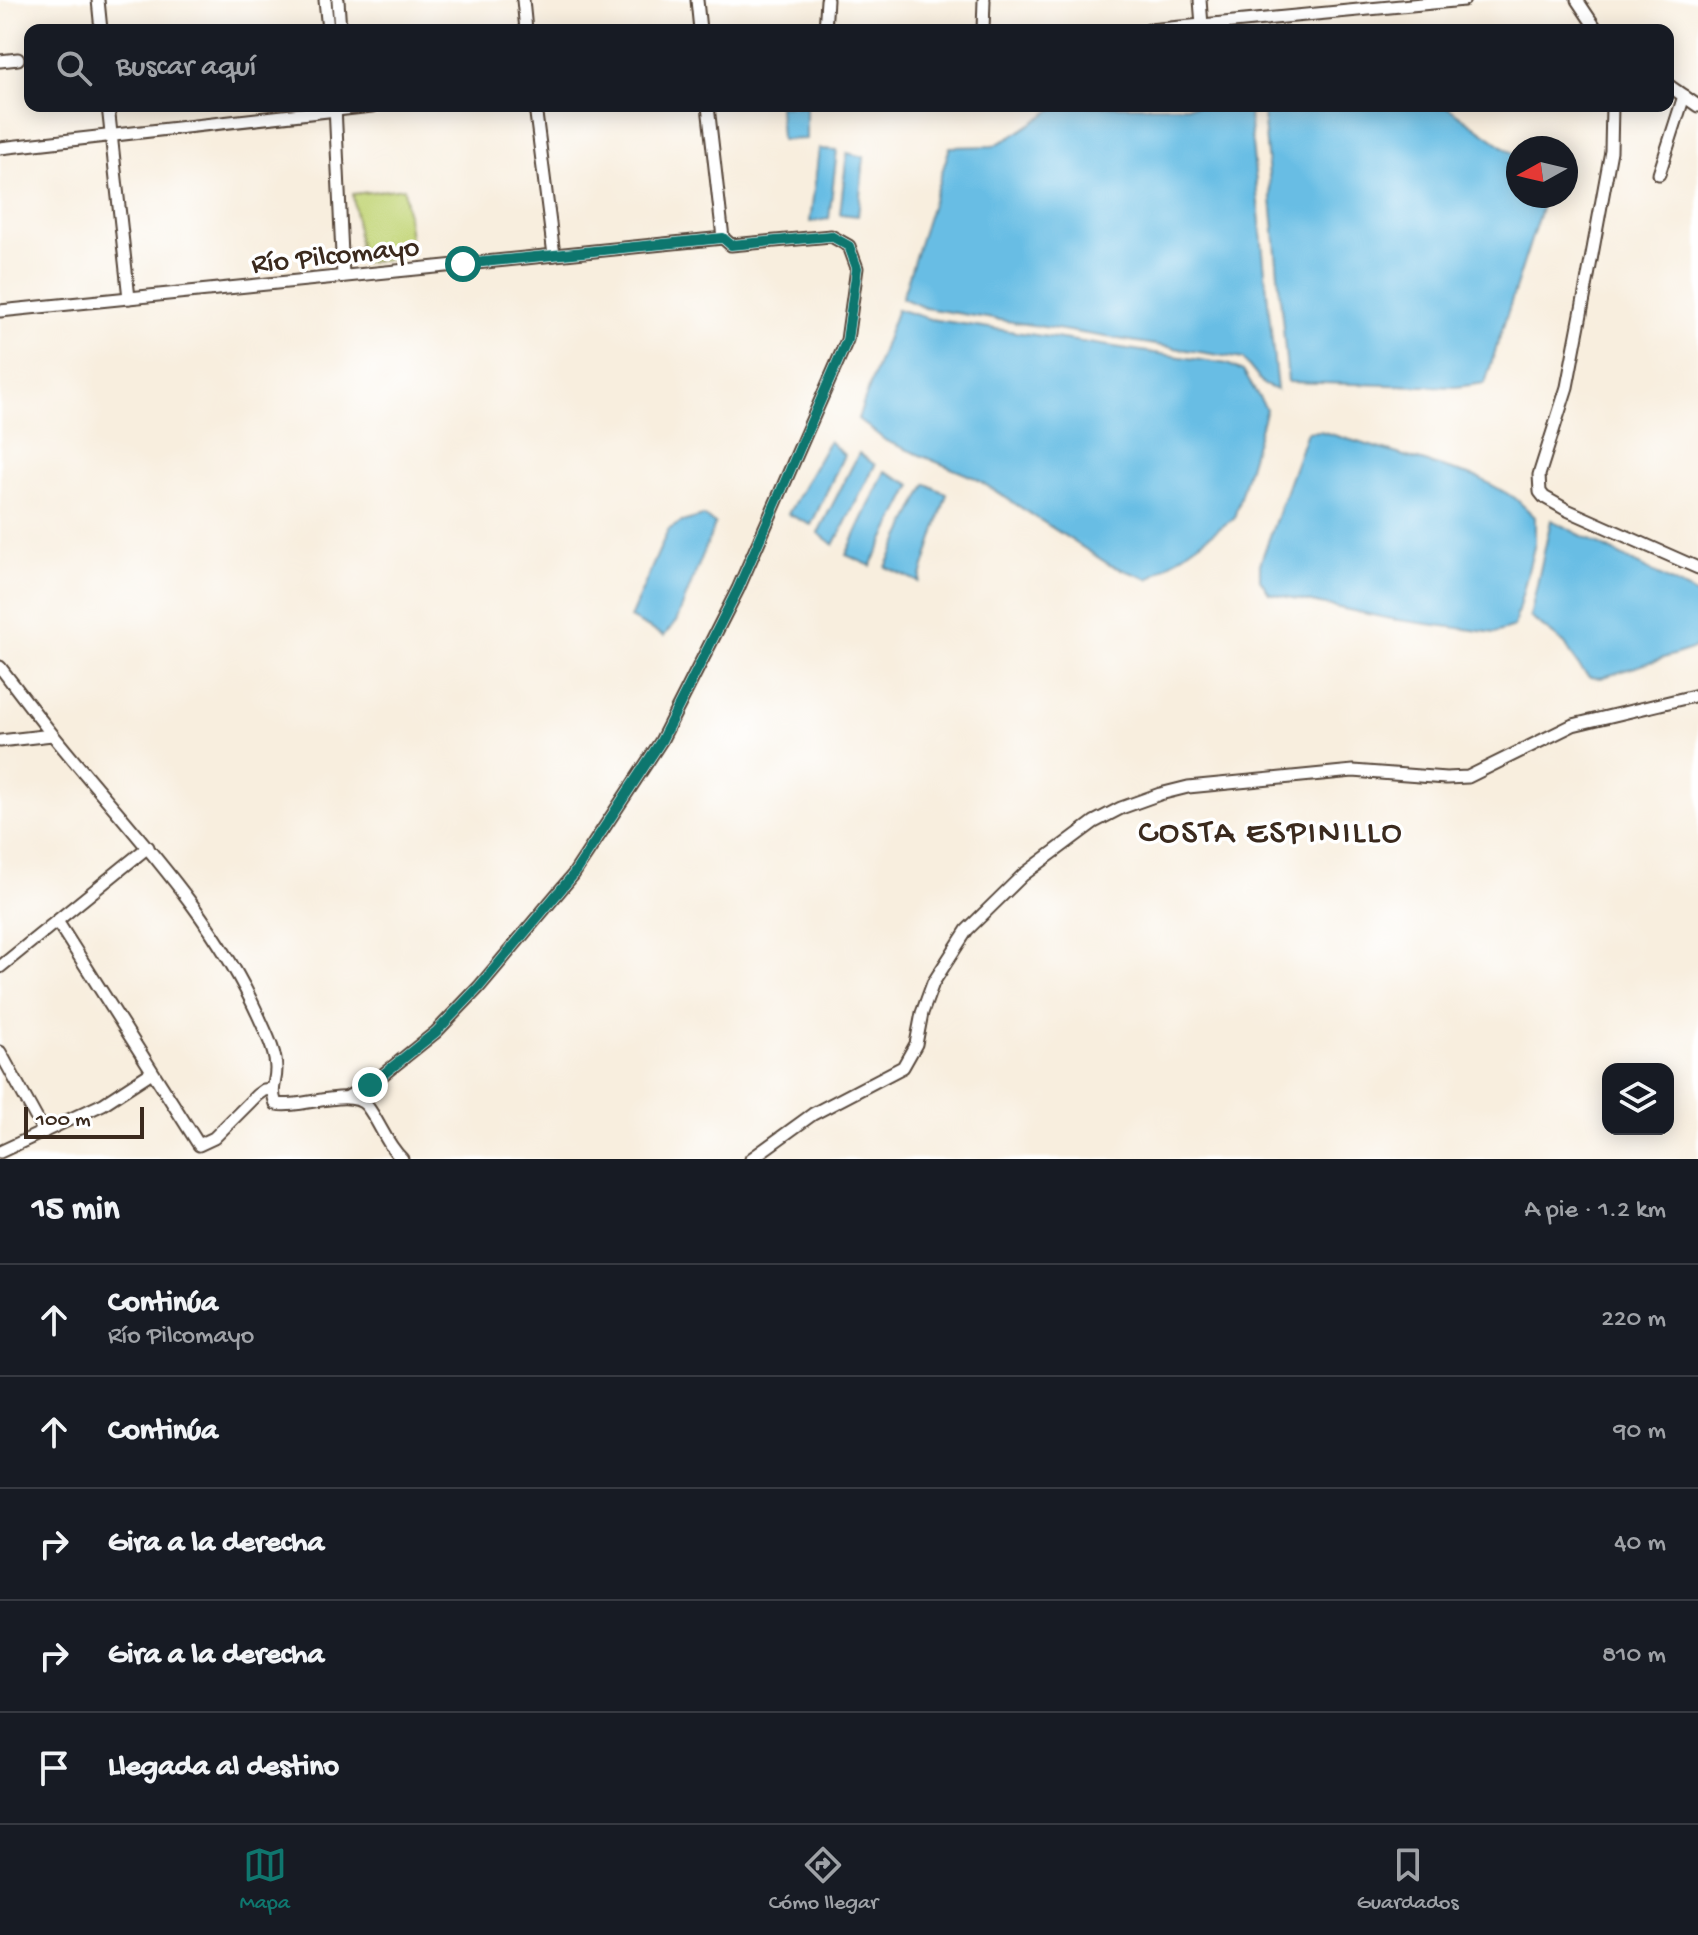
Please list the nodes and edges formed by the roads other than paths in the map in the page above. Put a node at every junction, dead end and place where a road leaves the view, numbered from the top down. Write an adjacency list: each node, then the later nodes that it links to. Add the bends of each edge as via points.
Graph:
1 (98, 0): 12 (street)
2 (325, 0): 13 (street)
3 (338, 0): 14 (street)
4 (523, 0): 15 (street)
5 (697, 0): 16 (street)
6 (827, 0): 17 (street)
7 (984, 0): 18 (street)
8 (1200, 0): 19 (street)
9 (1464, 0): 11 (street)
10 (1577, 0): 21 (street)
11 (1396, 4): 20 (street)
12 (100, 24)
13 (327, 24)
14 (340, 24)
15 (525, 24)
16 (699, 24)
17 (825, 24)
18 (983, 24)
19 (1202, 24)
20 (1211, 24)
21 (1593, 24)
22 (18, 59): 23 (street)
23 (0, 61)
24 (1674, 89): 25 (street)
25 (1684, 96): 26 (street); 35 (street)
26 (1698, 106)
27 (109, 112): 33 (street)
28 (307, 112): 33 (street)
29 (340, 112): 38 (street)
30 (536, 112): 37 (street)
31 (709, 112): 36 (street)
32 (1612, 112): 41 (street, via 1611,151 1585,293 1567,387 1539,475 1540,492 1567,510)
33 (111, 136): 34 (street); 39 (street)
34 (0, 148)
35 (1659, 174)
36 (723, 238): 37 (street, Río Pilcomayo); 52 (street, Río Pilcomayo, via 731,245 831,236 849,246 857,268 847,340 738,589 661,741 613,815 573,875 479,987 436,1032)
37 (554, 255): 38 (street, Río Pilcomayo)
38 (343, 276): 39 (street, Río Pilcomayo)
39 (129, 298): 40 (street, Río Pilcomayo)
40 (0, 311)
41 (1698, 568)
42 (0, 667): 44 (street)
43 (1698, 695): 56 (street, via 1573,725 1468,777 1353,771 1188,787 1121,808 1023,875 967,930 933,983 916,1044 903,1067 813,1114)
44 (52, 735): 45 (street); 46 (street)
45 (0, 741)
46 (148, 847): 47 (street); 51 (street, via 216,936 258,1016 276,1069)
47 (57, 921): 48 (street); 50 (street)
48 (0, 967)
49 (0, 1052): 53 (street)
50 (152, 1072): 51 (street, via 199,1145 214,1138 264,1090); 53 (street, via 103,1104)
51 (272, 1089): 52 (street, via 276,1104 288,1107)
52 (349, 1096): 55 (street, via 365,1102)
53 (44, 1132): 54 (street)
54 (0, 1152)
55 (402, 1159)
56 (751, 1159)

